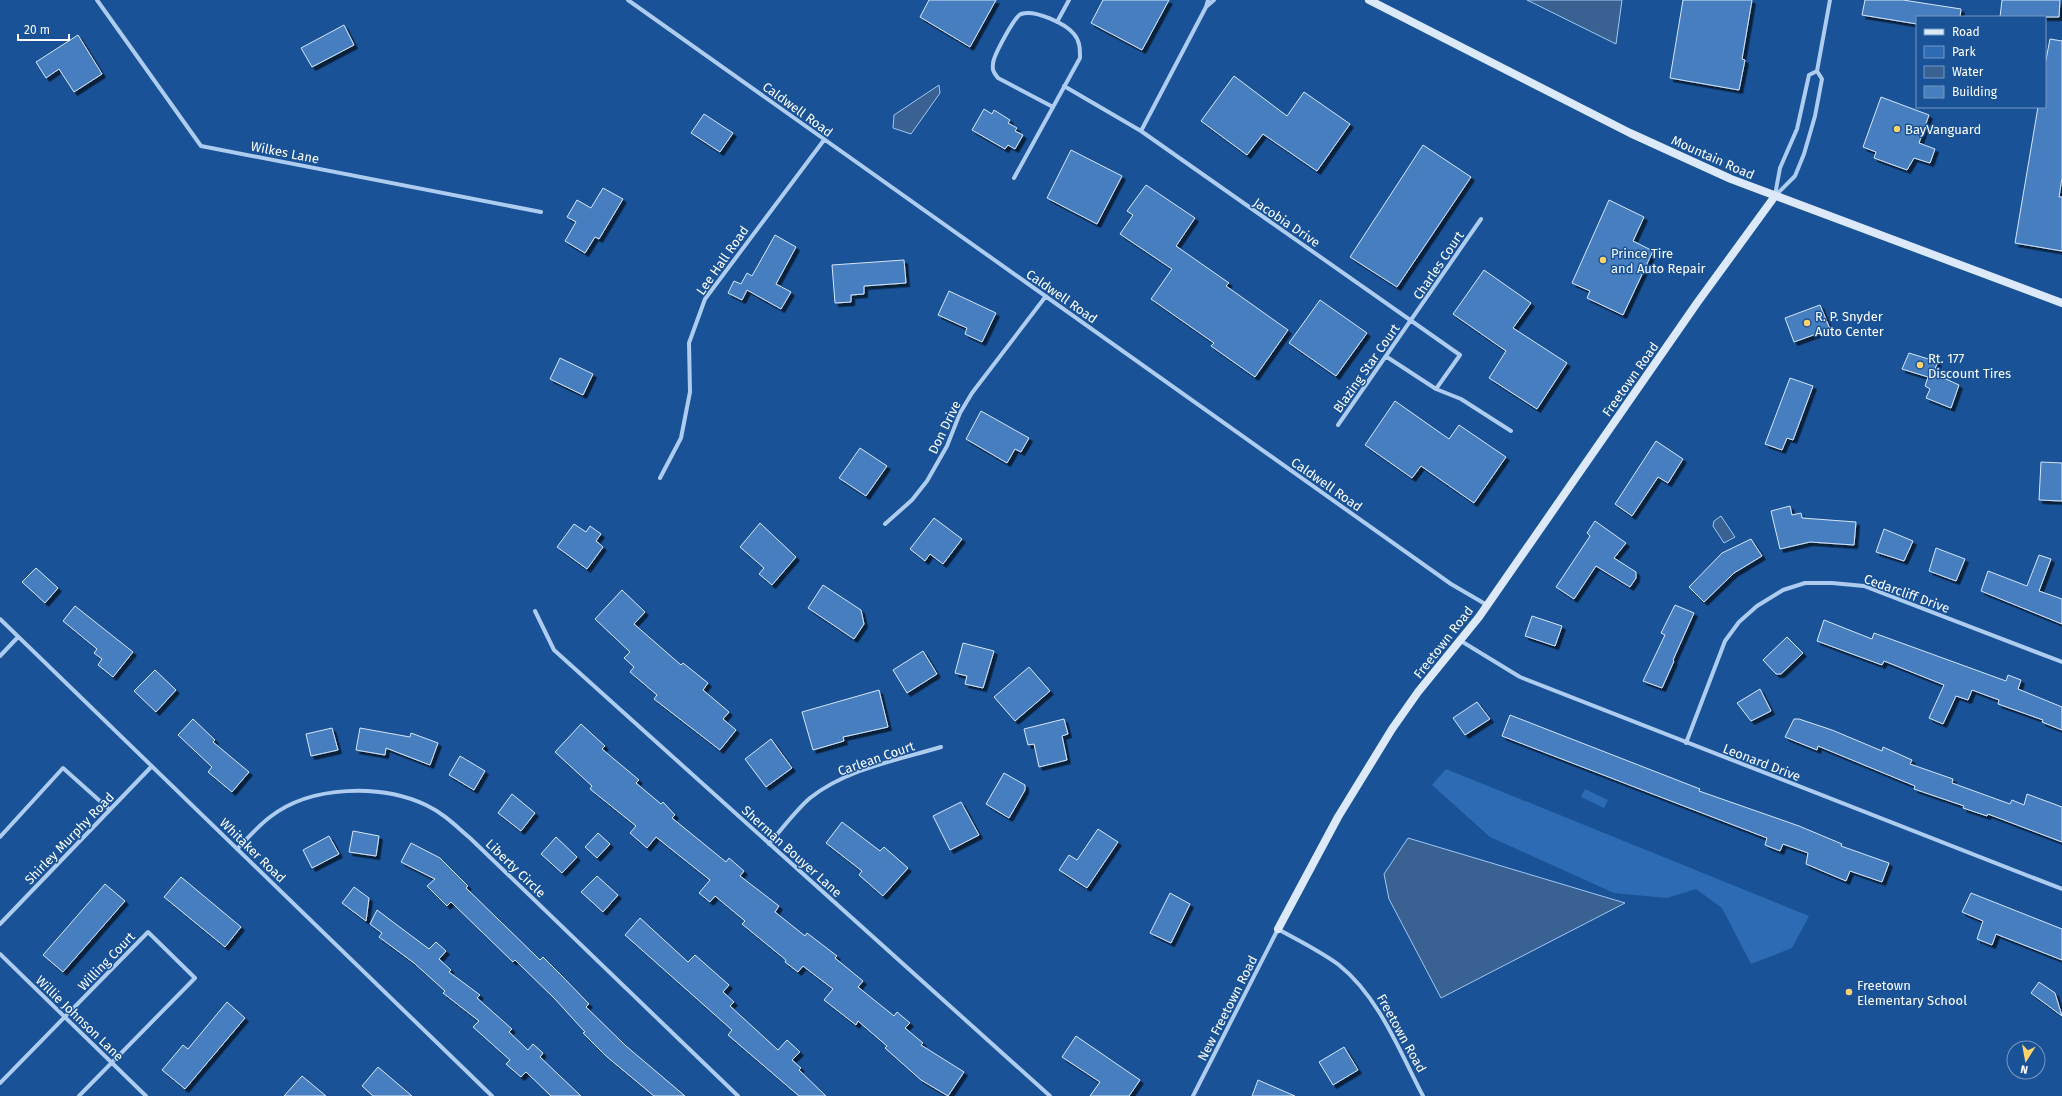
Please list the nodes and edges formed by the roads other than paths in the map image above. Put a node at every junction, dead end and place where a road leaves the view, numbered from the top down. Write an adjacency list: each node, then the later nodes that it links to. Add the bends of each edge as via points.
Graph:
1 (97, 0): 17 (street, Wilkes Lane, via 201,146)
2 (628, 0): 14 (street, Caldwell Road)
3 (1069, 0): 9 (street)
4 (1208, 0): 8 (street)
5 (1214, 0): 8 (street)
6 (1369, 0): 16 (street, Mountain Road, via 1637,136)
7 (1830, 0): 10 (street)
8 (1206, 7): 13 (street)
9 (1057, 22): 11 (street, via 1074,34 1080,44 1080,58); 12 (street, via 1041,14 1020,14 1014,20 993,62 992,71 998,78)
10 (1817, 71): 16 (street, via 1809,75 1797,129 1780,168); 16 (street, via 1822,79 1804,154 1795,176)
11 (1064, 86): 12 (street); 13 (street, Jacobia Drive)
12 (1053, 107): 15 (street)
13 (1141, 131): 21 (street, Jacobia Drive)
14 (824, 140): 19 (street, Caldwell Road); 26 (street, Lee Hall Road, via 705,299 689,343 690,392 681,438)
15 (1014, 178)
16 (1775, 196): 20 (street, Mountain Road); 28 (street, Freetown Road, via 1697,303)
17 (541, 212)
18 (1481, 219): 21 (street, Charles Court)
19 (1046, 296): 27 (street, Don Drive, via 972,393 927,481 912,500); 28 (street, Caldwell Road, via 1451,584)
20 (2062, 302)
21 (1411, 322): 22 (street, Blazing Star Court); 23 (street, Jacobia Drive, via 1460,355)
22 (1387, 357): 23 (street); 24 (street, Blazing Star Court)
23 (1436, 389): 25 (street, via 1461,399)
24 (1338, 426)
25 (1511, 431)
26 (660, 478)
27 (885, 524)
28 (1487, 606): 32 (street, Freetown Road)
29 (535, 611): 40 (street, Sherman Bouyer Lane, via 554,650)
30 (0, 619): 31 (street, Whitaker Road)
31 (18, 637): 33 (street); 37 (street, Whitaker Road)
32 (1461, 641): 35 (street, Leonard Drive, via 1520,678); 44 (street, Freetown Road, via 1414,698 1376,753 1338,817)
33 (0, 656)
34 (2062, 662): 35 (street, Cedarcliff Drive, via 1864,586 1806,584 1783,590 1757,606 1739,622 1726,642)
35 (1686, 743): 42 (street, Leonard Drive)
36 (941, 747): 40 (street, Carlean Court, via 835,782 810,798)
37 (152, 766): 38 (street, Shirley Murphy Road); 41 (street, Whitaker Road)
38 (110, 810): 39 (street, via 63,768); 43 (street, Shirley Murphy Road)
39 (0, 837)
40 (769, 844): 53 (street, Sherman Bouyer Lane)
41 (237, 849): 51 (street, Whitaker Road); 52 (street, Liberty Circle, via 270,817 289,806 332,793 356,790 379,792 402,796 427,805 448,818 470,838)
42 (2062, 889)
43 (0, 924)
44 (1278, 929): 54 (street, New Freetown Road); 55 (street, Freetown Road, via 1323,954 1355,980 1380,1014)
45 (0, 954): 46 (street, Willie Johnson Lane)
46 (65, 1017): 47 (street, Willie Johnson Lane); 47 (street, Willing Court, via 148,932 195,978); 48 (street, Willing Court)
47 (112, 1063): 49 (street, Willing Court); 50 (street, Willie Johnson Lane)
48 (0, 1083)
49 (79, 1096)
50 (146, 1096)
51 (492, 1096)
52 (738, 1096)
53 (1050, 1096)
54 (1193, 1096)
55 (1423, 1096)

